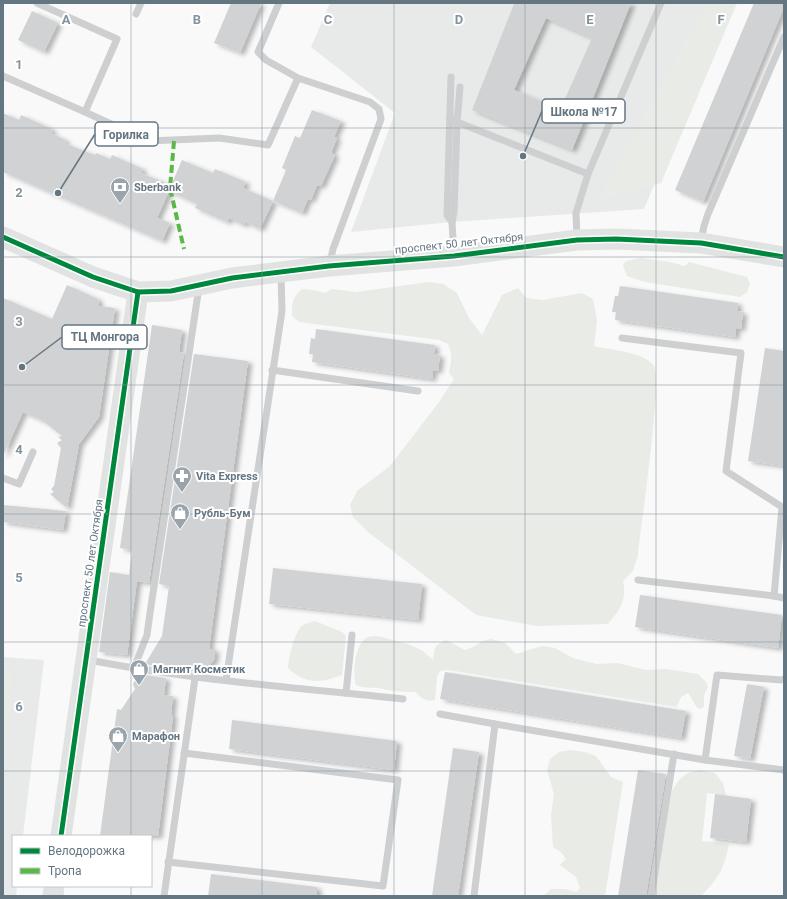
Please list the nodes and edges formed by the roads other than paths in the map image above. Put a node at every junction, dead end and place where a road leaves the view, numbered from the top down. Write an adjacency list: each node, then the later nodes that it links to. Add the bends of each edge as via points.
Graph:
1 (38, 3): 11 (lane, via 117,39)
2 (141, 3): 5 (lane)
3 (279, 3): 9 (lane, via 258,52 266,60)
4 (661, 3): 14 (lane)
5 (136, 14)
6 (784, 37): 18 (lane, via 708,214)
7 (3, 76): 11 (lane)
8 (451, 77): 12 (lane)
9 (298, 78): 11 (lane, via 268,145 220,138 148,141); 21 (lane, via 370,102 379,109 381,119 333,249)
10 (460, 87): 13 (lane)
11 (85, 112)
12 (450, 118): 13 (lane); 15 (lane, via 447,215)
13 (457, 122): 14 (lane); 15 (lane)
14 (588, 174): 17 (lane, via 576,213)
15 (452, 222): 19 (lane)
16 (3, 237): 24 (street, проспект 50 лет Октября, via 93,277)
17 (577, 240): 18 (street, проспект 50 лет Октября); 19 (street, проспект 50 лет Октября)
18 (701, 243): 20 (street, проспект 50 лет Октября)
19 (454, 256): 21 (street, проспект 50 лет Октября)
20 (784, 257)
21 (330, 266): 22 (street, проспект 50 лет Октября)
22 (281, 272): 23 (street, проспект 50 лет Октября); 26 (lane, via 282,312)
23 (199, 285): 24 (street, проспект 50 лет Октября, via 171,291); 35 (lane, via 147,635)
24 (138, 292): 34 (street, проспект 50 лет Октября)
25 (622, 338): 31 (lane, via 741,353 726,471 782,507)
26 (272, 370): 27 (lane); 38 (lane)
27 (418, 391)
28 (33, 452): 29 (lane, via 19,484)
29 (3, 478)
30 (638, 580): 31 (lane)
31 (774, 596): 32 (lane)
32 (784, 598)
33 (352, 635): 39 (lane)
34 (86, 659): 35 (lane); 47 (street, проспект 50 лет Октября)
35 (134, 668): 36 (lane)
36 (195, 678): 38 (lane); 43 (lane)
37 (784, 679): 45 (lane, via 716,675)
38 (226, 680): 39 (lane)
39 (346, 693): 40 (lane)
40 (403, 699)
41 (440, 714): 42 (lane)
42 (495, 724): 44 (lane); 50 (lane)
43 (184, 753): 48 (lane); 48 (lane, via 398,780 383,886)
44 (674, 754): 45 (lane); 51 (lane)
45 (705, 760): 46 (lane)
46 (784, 770)
47 (61, 835)
48 (168, 862): 49 (lane)
49 (164, 896)
50 (474, 896)
51 (651, 896)

